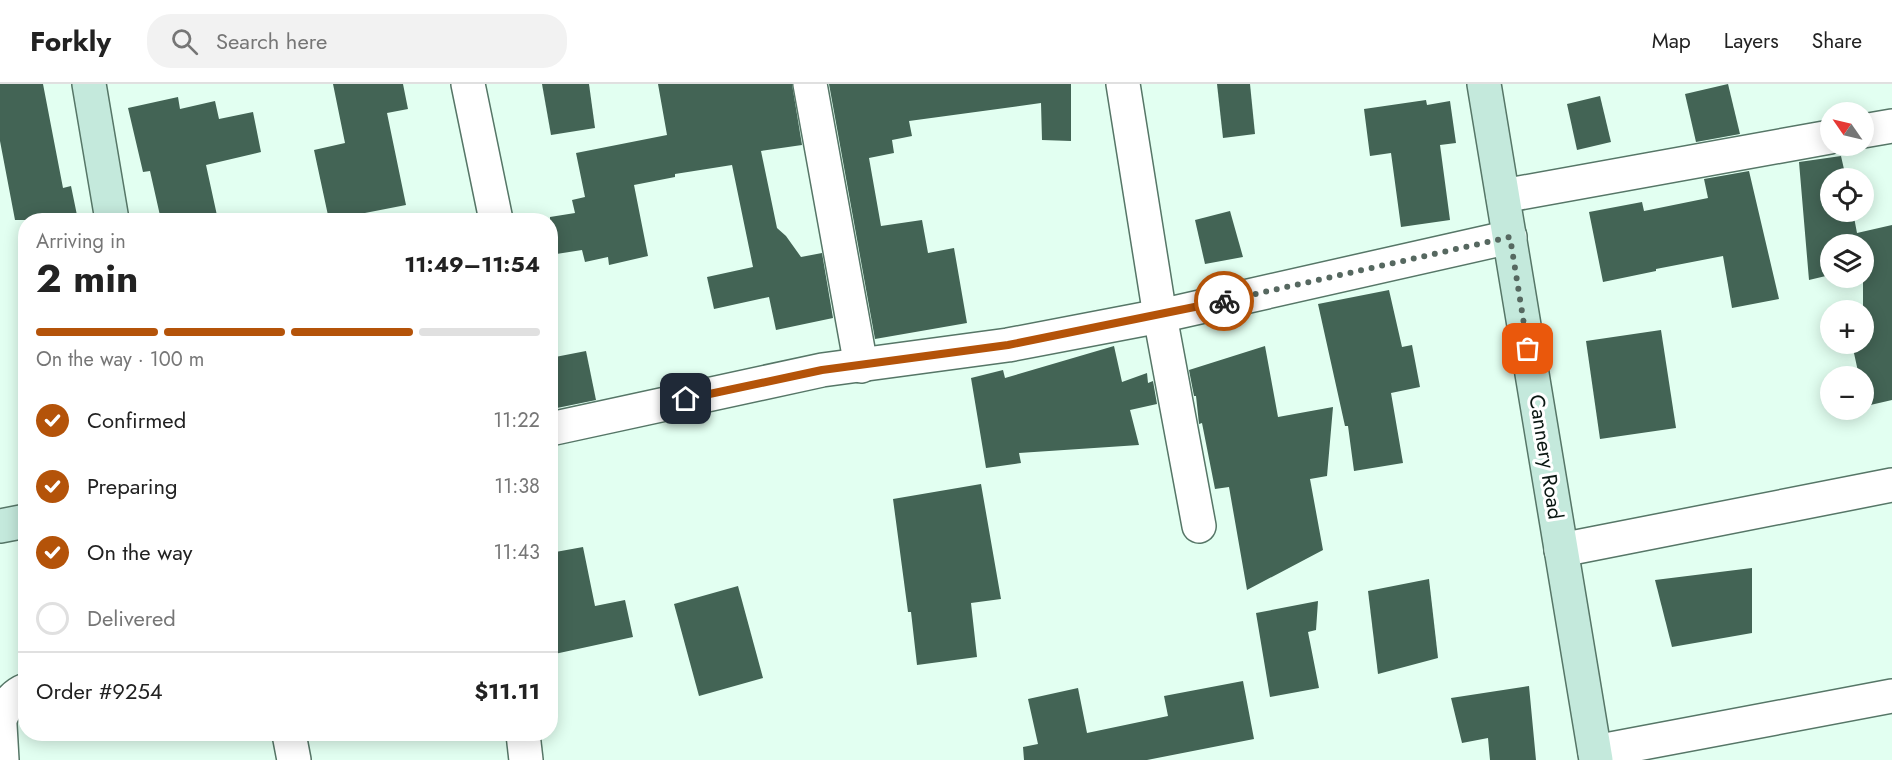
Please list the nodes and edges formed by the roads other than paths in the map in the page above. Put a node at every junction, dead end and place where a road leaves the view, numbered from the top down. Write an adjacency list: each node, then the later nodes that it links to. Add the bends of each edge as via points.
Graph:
1 (89, 84): 10 (main road)
2 (468, 84): 11 (street)
3 (810, 84): 14 (street)
4 (1123, 84): 13 (street)
5 (1484, 84): 9 (main road, Cannery Road)
6 (1892, 126): 7 (street)
7 (1874, 129)
8 (1820, 139): 9 (street)
9 (1503, 196): 12 (main road, Cannery Road)
10 (111, 213)
11 (495, 213)
12 (1510, 237): 13 (street); 20 (main road, Cannery Road)
13 (1160, 316): 14 (street, via 1008,345); 19 (street)
14 (861, 366): 15 (street, via 822,370)
15 (558, 427)
16 (1892, 485): 20 (street)
17 (18, 523): 18 (main road)
18 (0, 526)
19 (1199, 526)
20 (1561, 550): 27 (main road, Cannery Road)
21 (18, 693): 23 (street)
22 (1892, 696): 27 (street)
23 (0, 719)
24 (0, 725): 28 (street)
25 (290, 741): 29 (street)
26 (523, 741): 30 (street)
27 (1595, 756)
28 (2, 760)
29 (294, 760)
30 (526, 760)

